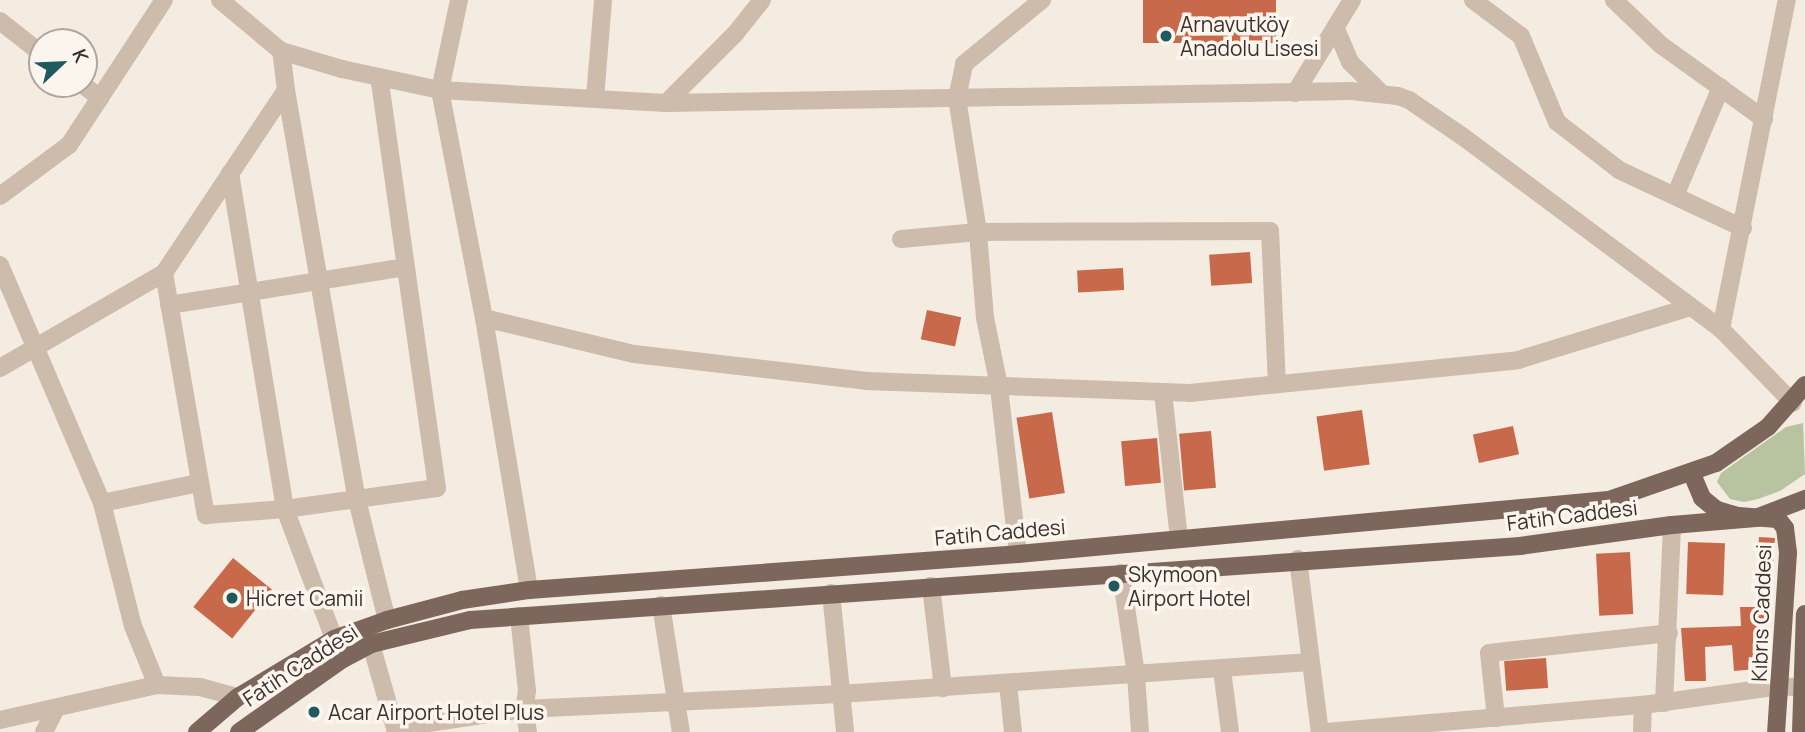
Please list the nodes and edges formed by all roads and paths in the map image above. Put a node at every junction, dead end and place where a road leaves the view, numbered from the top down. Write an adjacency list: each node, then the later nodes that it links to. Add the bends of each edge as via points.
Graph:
1 (164, 0): 21 (street)
2 (220, 0): 14 (street)
3 (459, 0): 18 (street)
4 (603, 0): 22 (street)
5 (762, 0): 24 (street)
6 (1042, 0): 23 (street, via 964,64)
7 (1352, 0): 12 (street)
8 (1473, 0): 28 (street, via 1521,36 1557,121 1619,170)
9 (1614, 0): 16 (street, via 1661,45)
10 (1787, 0): 25 (street)
11 (0, 21): 13 (street)
12 (1336, 29): 19 (street, via 1350,62); 20 (street)
13 (28, 43)
14 (281, 51): 15 (street); 17 (street)
15 (379, 77): 18 (street); 33 (street)
16 (1721, 88): 25 (street); 28 (street)
17 (286, 90): 26 (street); 35 (street)
18 (440, 90): 22 (street); 39 (street)
19 (1380, 92): 20 (street); 38 (street, via 1409,100 1462,136)
20 (1295, 93): 23 (street)
21 (100, 98): 27 (street, via 69,145)
22 (595, 98): 24 (street)
23 (957, 98): 24 (street); 30 (street)
24 (666, 103)
25 (1764, 119): 29 (street)
26 (230, 173): 34 (street); 36 (street)
27 (0, 196)
28 (1675, 196): 29 (street)
29 (1744, 228): 40 (street)
30 (978, 232): 31 (street); 43 (street, via 1270,230); 45 (street, via 985,318)
31 (901, 239)
32 (0, 265): 41 (street)
33 (405, 267): 35 (street); 51 (street, via 437,488)
34 (164, 273): 37 (street); 41 (street)
35 (319, 281): 36 (street); 51 (street)
36 (250, 292): 37 (street); 53 (street)
37 (169, 305): 49 (street)
38 (1690, 307): 40 (street); 43 (street, via 1517,360)
39 (484, 318): 45 (street, via 635,354 866,381); 61 (street)
40 (1721, 329): 47 (street)
41 (36, 346): 42 (street); 52 (street)
42 (0, 368)
43 (1277, 384): 46 (street)
44 (1805, 385): 47 (main road, Fatih Caddesi)
45 (999, 386): 46 (street); 57 (street)
46 (1163, 392): 56 (street)
47 (1799, 406): 48 (main road, Fatih Caddesi, via 1716,463)
48 (1692, 474): 54 (main road, via 1702,498 1717,510); 56 (main road, Fatih Caddesi, via 1609,500)
49 (199, 483): 52 (street); 53 (street, via 206,516)
50 (1805, 499): 54 (main road, Fatih Caddesi)
51 (357, 500): 53 (street); 66 (street)
52 (102, 503): 74 (street, via 133,626)
53 (285, 509): 68 (street)
54 (1756, 518): 55 (main road, Fatih Caddesi); 75 (main road, Kıbrıs Caddesi, via 1778,519 1788,538)
55 (1672, 525): 58 (main road, Fatih Caddesi, via 1520,546); 67 (street)
56 (1179, 539): 57 (main road, Fatih Caddesi)
57 (1018, 554): 61 (main road, Fatih Caddesi)
58 (1298, 559): 59 (main road, Fatih Caddesi); 70 (street)
59 (1121, 573): 60 (main road, Fatih Caddesi); 72 (street)
60 (932, 586): 62 (main road, Fatih Caddesi); 76 (street)
61 (529, 590): 66 (main road, Fatih Caddesi, via 461,600)
62 (831, 593): 63 (main road, Fatih Caddesi); 78 (street)
63 (661, 605): 65 (main road, Fatih Caddesi); 80 (street)
64 (1805, 614): 77 (main road)
65 (519, 616): 69 (main road, Fatih Caddesi, via 470,620); 84 (street, via 527,691)
66 (387, 620): 68 (main road, Fatih Caddesi)
67 (1669, 633): 81 (street); 85 (street, via 1489,653)
68 (334, 639): 79 (main road, Fatih Caddesi)
69 (371, 644): 87 (street); 90 (main road, Fatih Caddesi)
70 (1310, 662): 71 (street); 97 (street)
71 (1222, 670): 72 (street); 96 (street)
72 (1136, 675): 73 (street); 95 (street)
73 (1008, 683): 76 (street); 94 (street)
74 (157, 685): 79 (street, via 200,687); 83 (street)
75 (1781, 686): 77 (street); 81 (street); 100 (main road, Kıbrıs Caddesi)
76 (943, 688): 78 (street)
77 (1804, 688): 101 (main road)
78 (840, 694): 80 (street); 93 (street)
79 (238, 697): 89 (main road, Fatih Caddesi)
80 (676, 702): 84 (street); 92 (street)
81 (1664, 703): 82 (street)
82 (1643, 705): 85 (street); 99 (street)
83 (55, 708): 86 (street); 88 (street)
84 (524, 709): 87 (street); 91 (street)
85 (1496, 718): 98 (street)
86 (0, 720)
87 (395, 730)
88 (44, 732)
89 (197, 732)
90 (239, 732)
91 (528, 732)
92 (681, 732)
93 (845, 732)
94 (1013, 732)
95 (1140, 732)
96 (1230, 732)
97 (1320, 732)
98 (1326, 732)
99 (1642, 732)
100 (1776, 732)
101 (1801, 732)

